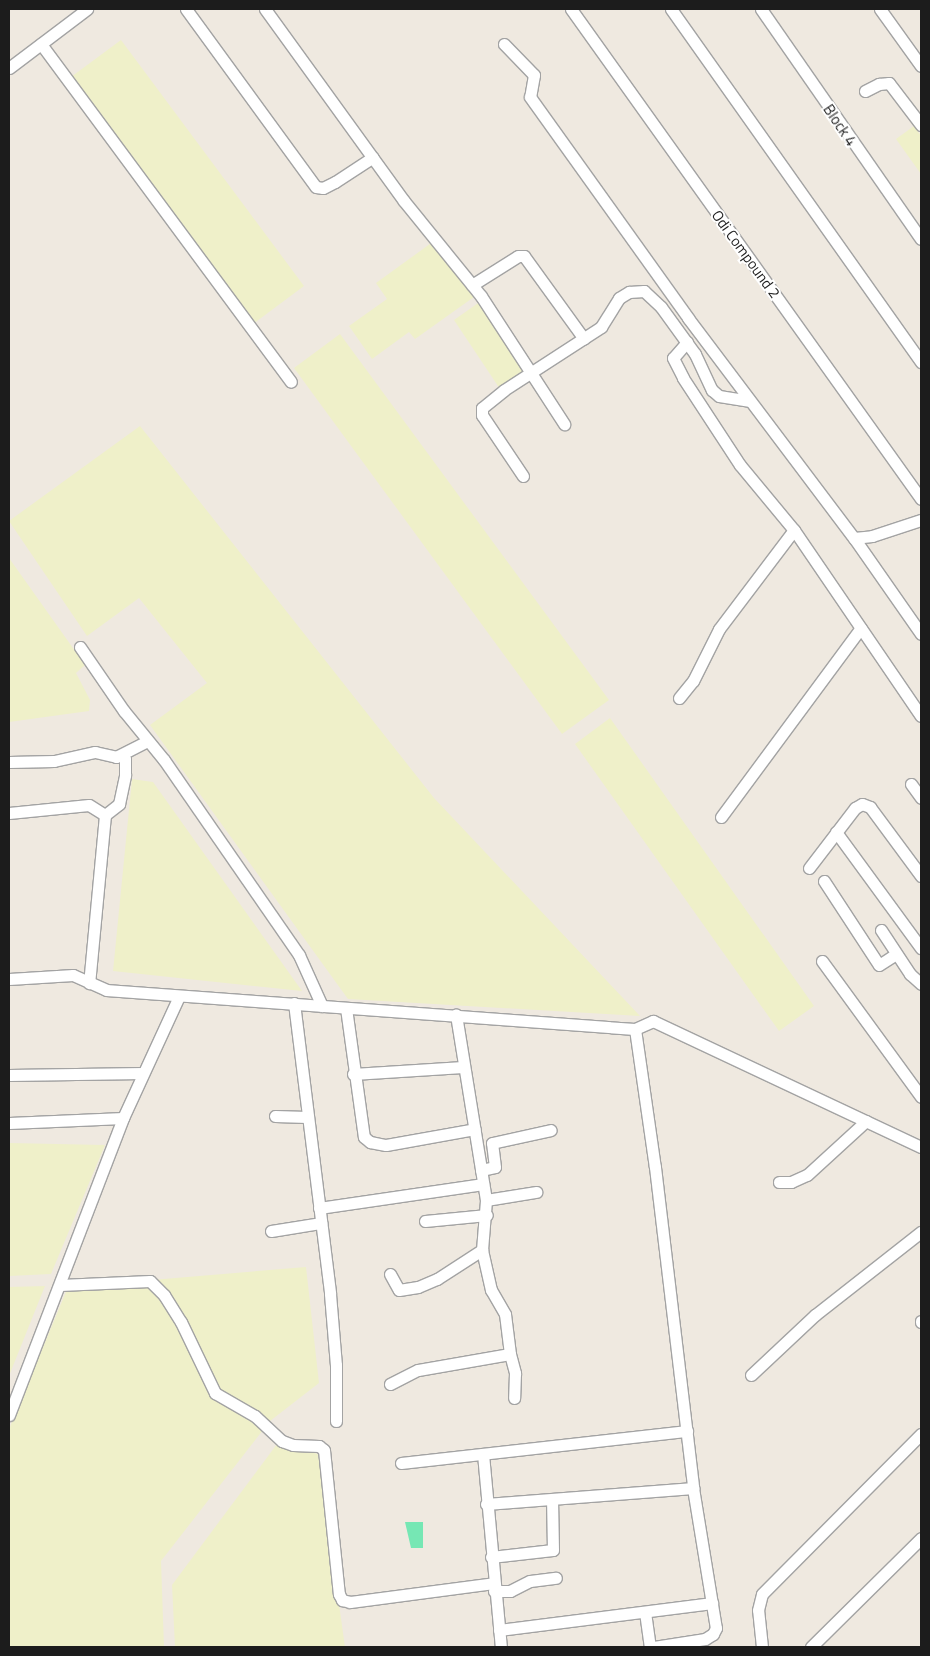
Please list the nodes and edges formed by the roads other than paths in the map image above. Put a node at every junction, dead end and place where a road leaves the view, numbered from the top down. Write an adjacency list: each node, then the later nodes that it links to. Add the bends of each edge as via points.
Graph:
1 (87, 9): 8 (street)
2 (186, 9): 14 (street, via 316,187 323,188)
3 (265, 9): 14 (street)
4 (571, 9): 27 (street, Odi Compound 2)
5 (671, 9): 21 (street)
6 (761, 9): 15 (street, Block 4)
7 (880, 9): 10 (street)
8 (42, 44): 11 (street); 23 (street)
9 (504, 44): 20 (street, via 534,75 530,97)
10 (921, 66)
11 (9, 68)
12 (865, 90): 13 (street, via 889,84)
13 (921, 125)
14 (372, 157): 16 (street)
15 (921, 239)
16 (472, 285): 17 (street, via 518,256 524,256); 22 (street)
17 (584, 339): 18 (street, via 606,323 619,298 636,290 650,294); 22 (street)
18 (687, 342): 19 (street); 29 (street, via 673,354 674,362 740,465)
19 (695, 354): 20 (street); 24 (street, via 712,390 728,399)
20 (718, 359): 24 (street)
21 (921, 362)
22 (532, 371): 25 (street); 26 (street, via 482,408 482,415)
23 (291, 382)
24 (749, 401): 30 (street)
25 (564, 424)
26 (523, 476)
27 (921, 499)
28 (921, 520): 30 (street, via 872,536)
29 (794, 530): 31 (street); 34 (street, via 719,629 693,682)
30 (854, 538): 32 (street)
31 (861, 628): 35 (street); 43 (street)
32 (921, 634)
33 (80, 647): 36 (street)
34 (679, 698)
35 (921, 716)
36 (147, 741): 37 (street); 57 (street, via 164,760 299,955)
37 (122, 754): 38 (street, via 107,756 95,752 54,761); 42 (street, via 125,775 119,804)
38 (9, 762)
39 (911, 784): 40 (street)
40 (921, 798)
41 (9, 813): 42 (street, via 89,804)
42 (105, 815): 53 (street)
43 (721, 817)
44 (836, 832): 45 (street); 46 (street, via 855,808 867,805); 49 (street)
45 (809, 868)
46 (921, 876)
47 (824, 881): 50 (street, via 879,965)
48 (881, 930): 50 (street)
49 (921, 948)
50 (896, 954): 54 (street)
51 (822, 961): 65 (street)
52 (9, 979): 53 (street, via 63,974 80,977)
53 (89, 983): 55 (street, via 106,990)
54 (921, 984)
55 (179, 996): 56 (street); 62 (street)
56 (294, 1003): 57 (street); 67 (street)
57 (322, 1006): 58 (street)
58 (346, 1008): 59 (street); 63 (street)
59 (456, 1014): 60 (street); 61 (street)
60 (634, 1029): 69 (street, via 653,1021 659,1022); 94 (street, via 655,1166)
61 (463, 1067): 63 (street); 71 (street)
62 (143, 1074): 64 (street); 68 (street)
63 (353, 1074): 71 (street, via 361,1134 370,1142 386,1145)
64 (9, 1075)
65 (921, 1097)
66 (275, 1116): 67 (street)
67 (307, 1117): 79 (street)
68 (124, 1118): 70 (street); 87 (street)
69 (866, 1121): 73 (street); 75 (street, via 807,1175 791,1182)
70 (9, 1123)
71 (475, 1129): 74 (street)
72 (551, 1130): 74 (street, via 492,1143 496,1166)
73 (921, 1147)
74 (481, 1170): 76 (street)
75 (779, 1182)
76 (483, 1184): 78 (street); 79 (street)
77 (536, 1192): 78 (street)
78 (486, 1200): 80 (street)
79 (319, 1208): 82 (street)
80 (487, 1215): 81 (street); 85 (street)
81 (425, 1221)
82 (321, 1223): 83 (street); 93 (street, via 336,1365)
83 (271, 1231)
84 (921, 1232): 89 (street, via 815,1315)
85 (482, 1250): 86 (street, via 437,1279 405,1291 395,1287); 88 (street, via 490,1290 505,1314)
86 (390, 1274)
87 (60, 1285): 92 (street); 104 (street, via 150,1282 164,1295 181,1322 215,1393 254,1416 282,1441 319,1446 324,1450 342,1600 350,1602)
88 (510, 1354): 90 (street, via 434,1366); 91 (street, via 515,1373)
89 (751, 1375)
90 (390, 1384)
91 (514, 1398)
92 (9, 1415)
93 (336, 1421)
94 (687, 1431): 96 (street); 98 (street)
95 (921, 1434): 111 (street, via 762,1594 758,1610)
96 (482, 1454): 97 (street); 100 (street)
97 (401, 1462)
98 (693, 1488): 99 (street); 105 (street)
99 (552, 1500): 100 (street); 102 (street, via 553,1550)
100 (486, 1504): 102 (street)
101 (921, 1538): 112 (street)
102 (491, 1557): 104 (street)
103 (556, 1578): 104 (street, via 530,1581 510,1591)
104 (494, 1587): 107 (street)
105 (712, 1603): 106 (street); 110 (street, via 716,1628 713,1634 705,1639)
106 (645, 1612): 107 (street); 109 (street)
107 (499, 1630): 108 (street)
108 (502, 1647)
109 (650, 1647)
110 (654, 1647)
111 (762, 1647)
112 (811, 1647)

